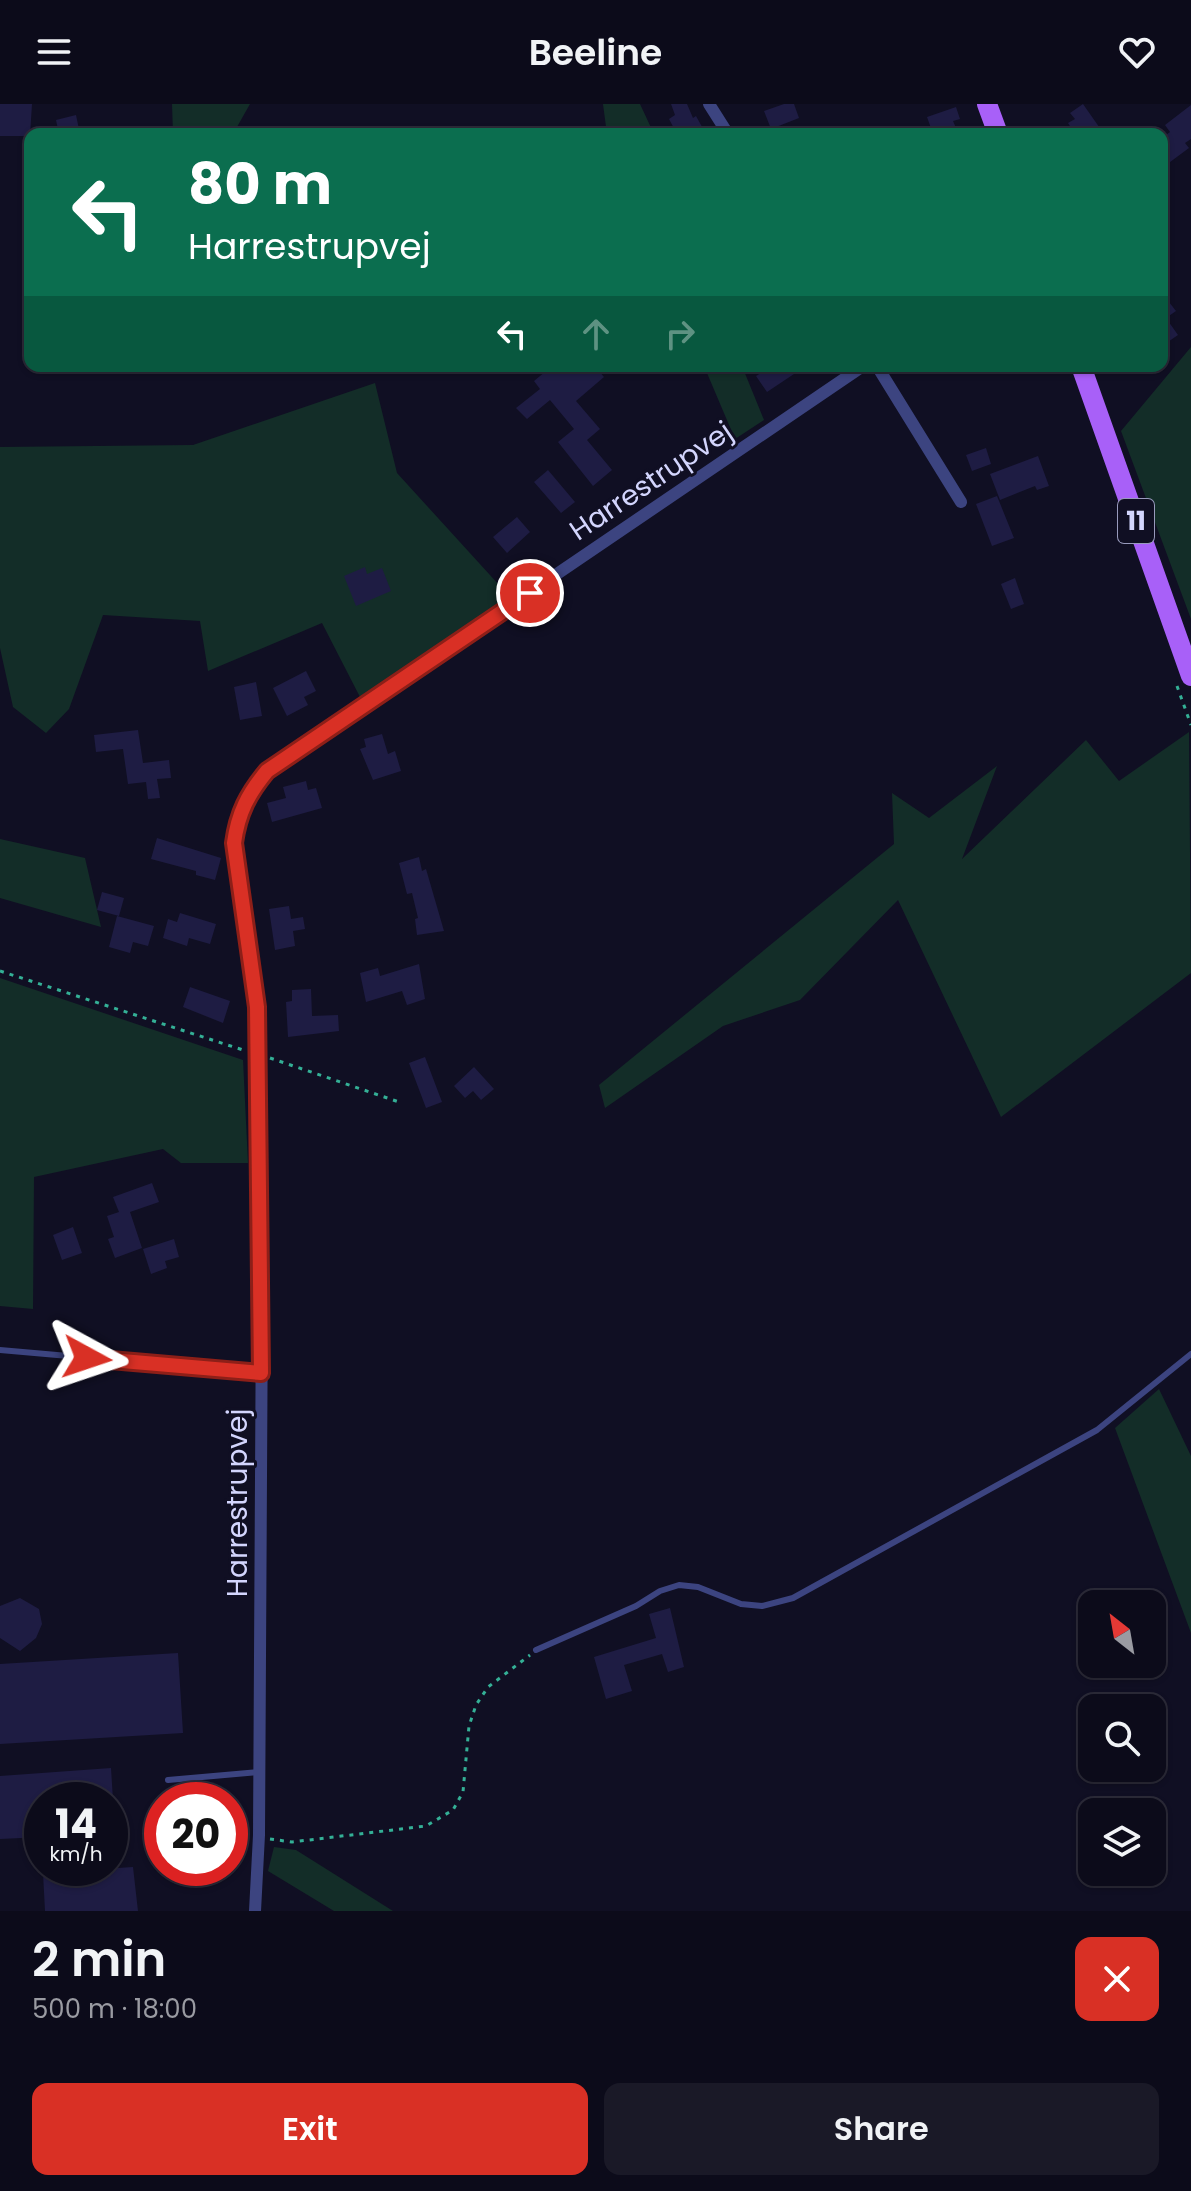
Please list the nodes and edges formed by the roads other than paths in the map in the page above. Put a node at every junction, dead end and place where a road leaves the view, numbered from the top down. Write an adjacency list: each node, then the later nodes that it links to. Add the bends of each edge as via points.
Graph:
1 (709, 104): 3 (street)
2 (987, 104): 4 (main road)
3 (724, 128)
4 (996, 128)
5 (854, 372): 12 (street, Harrestrupvej, via 267,771 248,794 234,843 257,1007)
6 (881, 372): 8 (street)
7 (1083, 372): 9 (main road, 11)
8 (961, 502)
9 (1191, 676)
10 (0, 1350): 12 (lane)
11 (1191, 1354): 13 (lane, via 1097,1430 793,1598 762,1606 741,1604 679,1585)
12 (261, 1373): 14 (street, Harrestrupvej)
13 (536, 1650)
14 (259, 1772): 15 (lane); 16 (street, Harrestrupvej)
15 (168, 1780)
16 (255, 1911)

